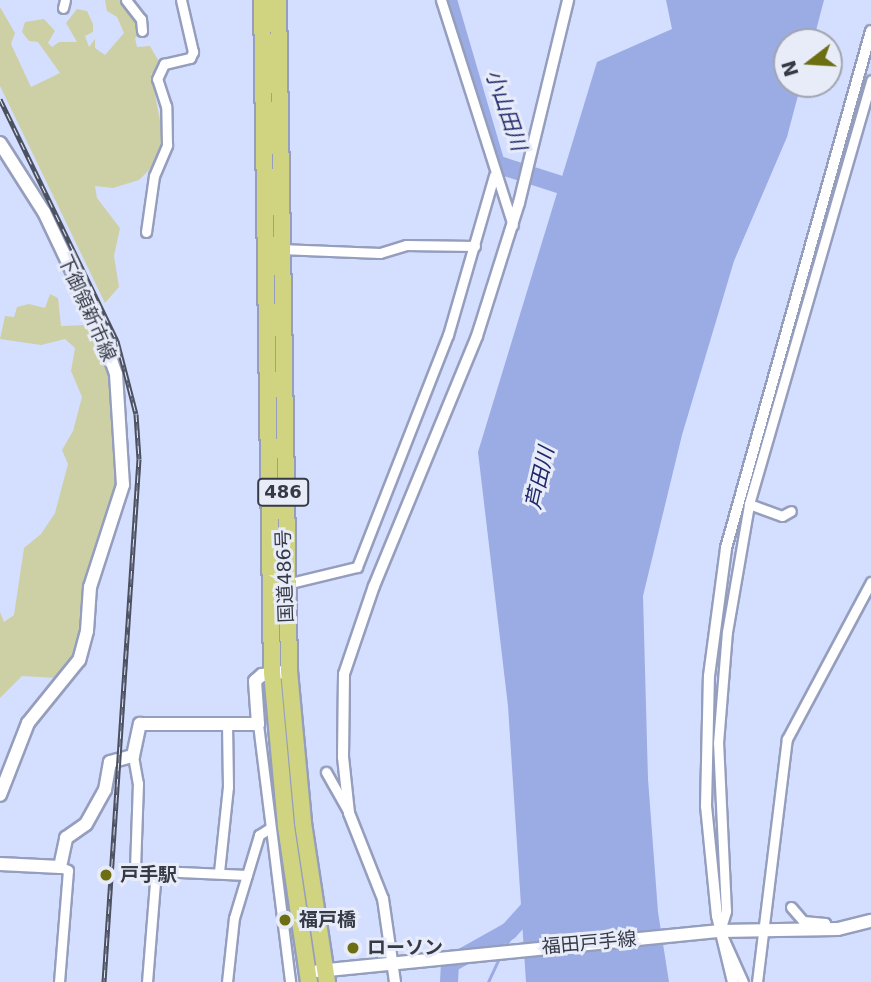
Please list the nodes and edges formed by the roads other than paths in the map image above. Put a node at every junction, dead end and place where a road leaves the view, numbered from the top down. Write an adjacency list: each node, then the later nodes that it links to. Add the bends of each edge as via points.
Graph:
1 (126, 0): 7 (street, via 141,19)
2 (181, 0): 13 (street, via 193,52 190,58 164,64 157,79 166,107 167,145 154,176)
3 (262, 0): 23 (highway, 国道486号 / 486)
4 (278, 0): 15 (highway, 国道486号 / 486)
5 (441, 0): 11 (street)
6 (568, 0): 12 (street)
7 (142, 31)
8 (871, 31): 19 (street, via 787,323)
9 (871, 80): 16 (street)
10 (0, 143): 28 (main road, 下御領新市線, via 44,212 102,334 116,374 123,485 90,587 87,631 79,660 28,723)
11 (494, 176): 12 (street); 14 (street)
12 (513, 225): 29 (street, via 477,335 374,586 344,674 343,757)
13 (146, 232)
14 (475, 246): 15 (street, via 406,245 380,253); 21 (street, via 448,335 357,567)
15 (280, 249): 21 (highway, 国道486号 / 486)
16 (749, 504): 17 (street, via 782,516); 18 (street)
17 (791, 511)
18 (738, 555): 19 (street); 40 (street, via 719,693 726,911)
19 (723, 575): 40 (street, via 709,676 706,806)
20 (871, 582): 38 (street, via 787,739)
21 (284, 584): 22 (highway, 国道486号 / 486)
22 (289, 671): 23 (main road); 42 (highway, 国道486号 / 486, via 303,823)
23 (272, 672): 25 (main road, via 255,681); 43 (highway, 国道486号 / 486, via 286,826)
24 (227, 724): 25 (main road); 26 (main road, via 140,724); 34 (street, via 228,787)
25 (258, 724): 30 (street)
26 (133, 755): 32 (main road, via 110,762 105,790 86,824 66,838); 33 (street, via 138,783 135,870)
27 (326, 772): 29 (street)
28 (0, 795)
29 (349, 813): 41 (street, via 383,900)
30 (270, 828): 35 (street, via 259,835); 47 (street)
31 (0, 864): 32 (main road)
32 (60, 867): 44 (street, via 68,870)
33 (156, 871): 34 (street); 45 (street)
34 (219, 872): 35 (street)
35 (247, 876): 46 (street, via 234,918)
36 (791, 907): 39 (street, via 803,921 825,923)
37 (871, 921): 39 (main road, 福田戸手線)
38 (762, 929): 39 (main road, 福田戸手線); 40 (main road, 福田戸手線); 51 (street)
39 (827, 930)
40 (718, 931): 41 (main road, 福田戸手線); 49 (street); 50 (street)
41 (393, 962): 42 (main road, 福田戸手線); 48 (street)
42 (326, 976): 43 (main road, 福田戸手線)
43 (308, 977)
44 (59, 982)
45 (147, 982)
46 (227, 982)
47 (290, 982)
48 (395, 982)
49 (733, 982)
50 (743, 982)
51 (757, 982)

